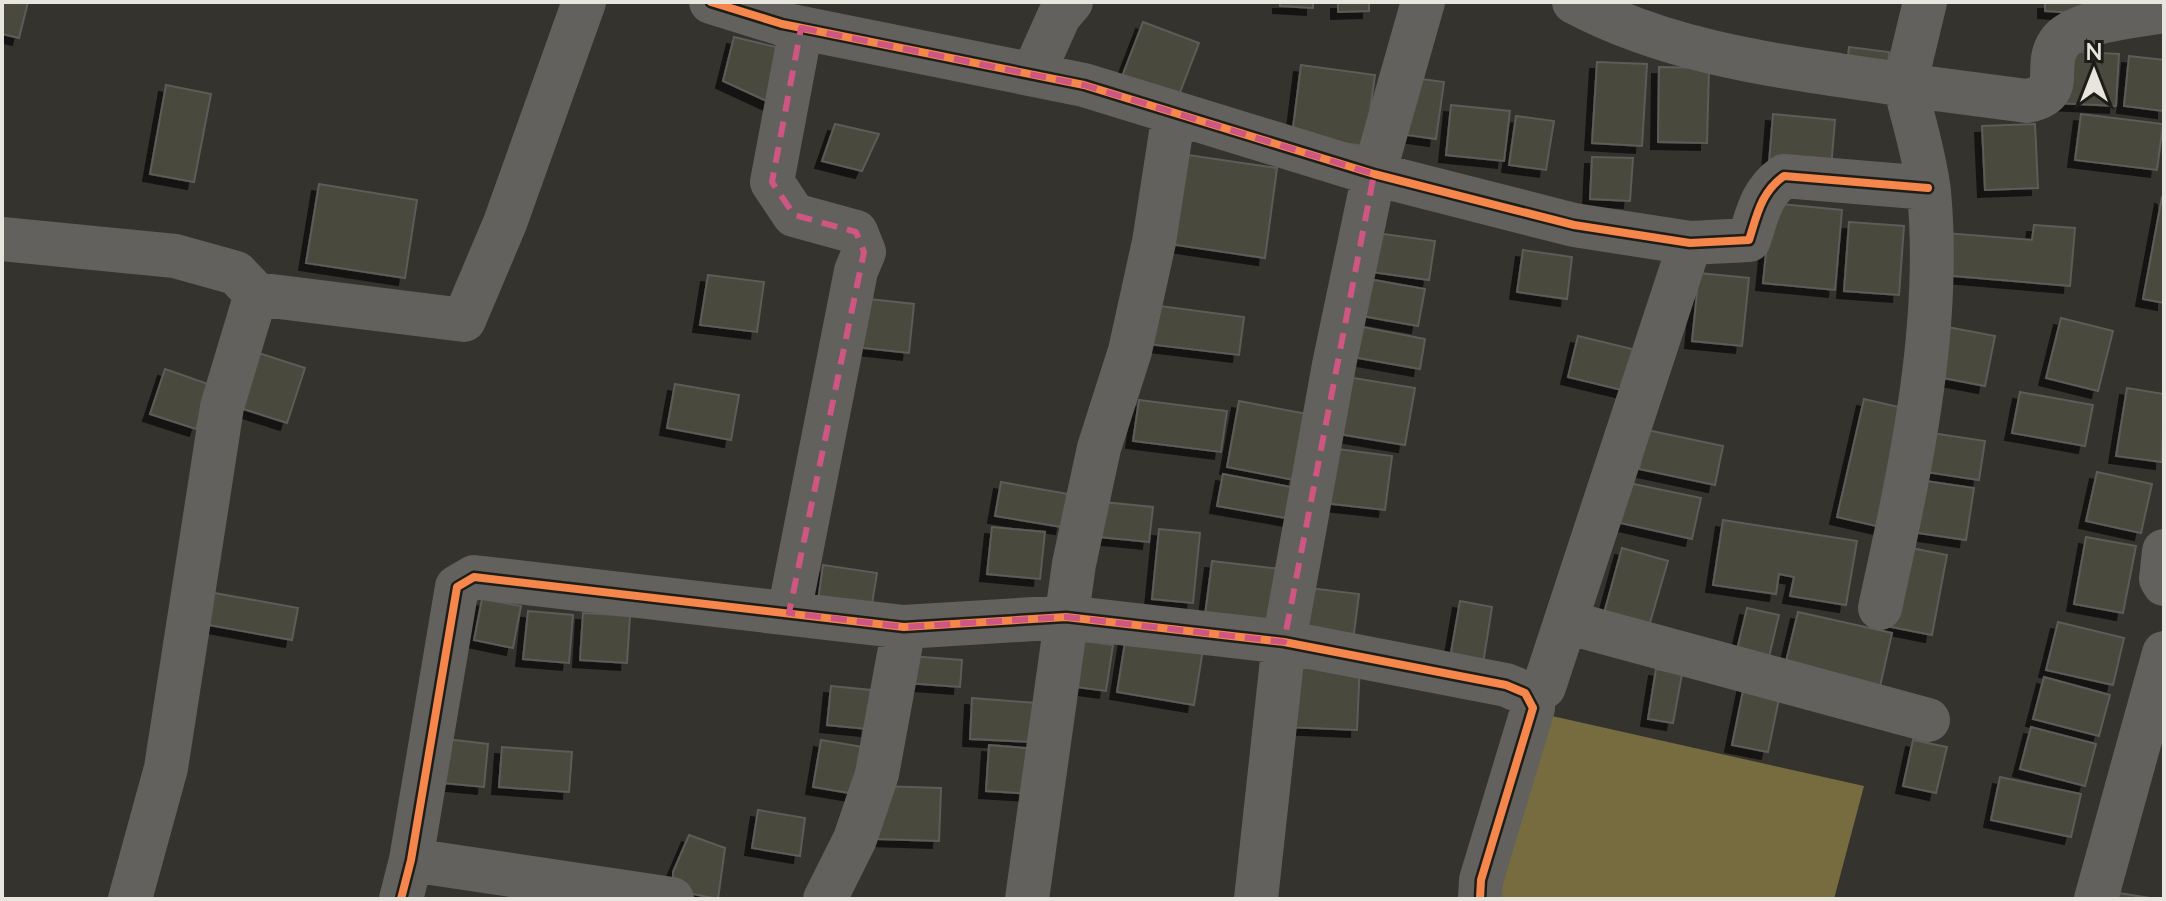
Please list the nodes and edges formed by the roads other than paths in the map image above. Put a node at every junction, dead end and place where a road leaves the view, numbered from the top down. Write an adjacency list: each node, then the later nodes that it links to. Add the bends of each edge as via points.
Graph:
1 (584, 2): 16 (street, via 505,223 464,320)
2 (711, 2): 8 (street)
3 (1071, 2): 9 (street, via 1059,16)
4 (1423, 2): 12 (street)
5 (1574, 2): 10 (street, via 1660,41 1719,56)
6 (1925, 2): 10 (street)
7 (2164, 11): 10 (street, via 2072,32 2059,43 2051,87 2042,98 2027,101)
8 (801, 28): 9 (street); 20 (street, via 772,182 794,215 856,232 864,252)
9 (1033, 74): 11 (street)
10 (1905, 85): 13 (street)
11 (1174, 113): 12 (street); 21 (street, via 1151,258 1130,351 1099,448)
12 (1374, 174): 15 (street, via 1574,225); 24 (street)
13 (1928, 188): 15 (street, via 1784,176 1761,202 1749,240); 19 (street, via 1930,297 1915,449)
14 (2, 239): 16 (street, via 175,256 236,273)
15 (1690, 243): 22 (street)
16 (256, 294): 29 (street, via 222,407 166,768)
17 (2164, 551): 18 (street)
18 (2164, 584)
19 (1880, 608)
20 (789, 613): 23 (street); 28 (street, via 465,579 457,587)
21 (1066, 617): 23 (street); 24 (street); 32 (street)
22 (1566, 622): 26 (street); 27 (street)
23 (904, 627): 31 (street, via 877,774 855,839)
24 (1284, 642): 33 (street); 34 (street, via 1525,693 1533,708 1481,880)
25 (2164, 653): 35 (street)
26 (1544, 687)
27 (1928, 720)
28 (406, 880): 30 (street)
29 (130, 899)
30 (672, 899)
31 (825, 899)
32 (1027, 899)
33 (1256, 899)
34 (1480, 899)
35 (2096, 899)

